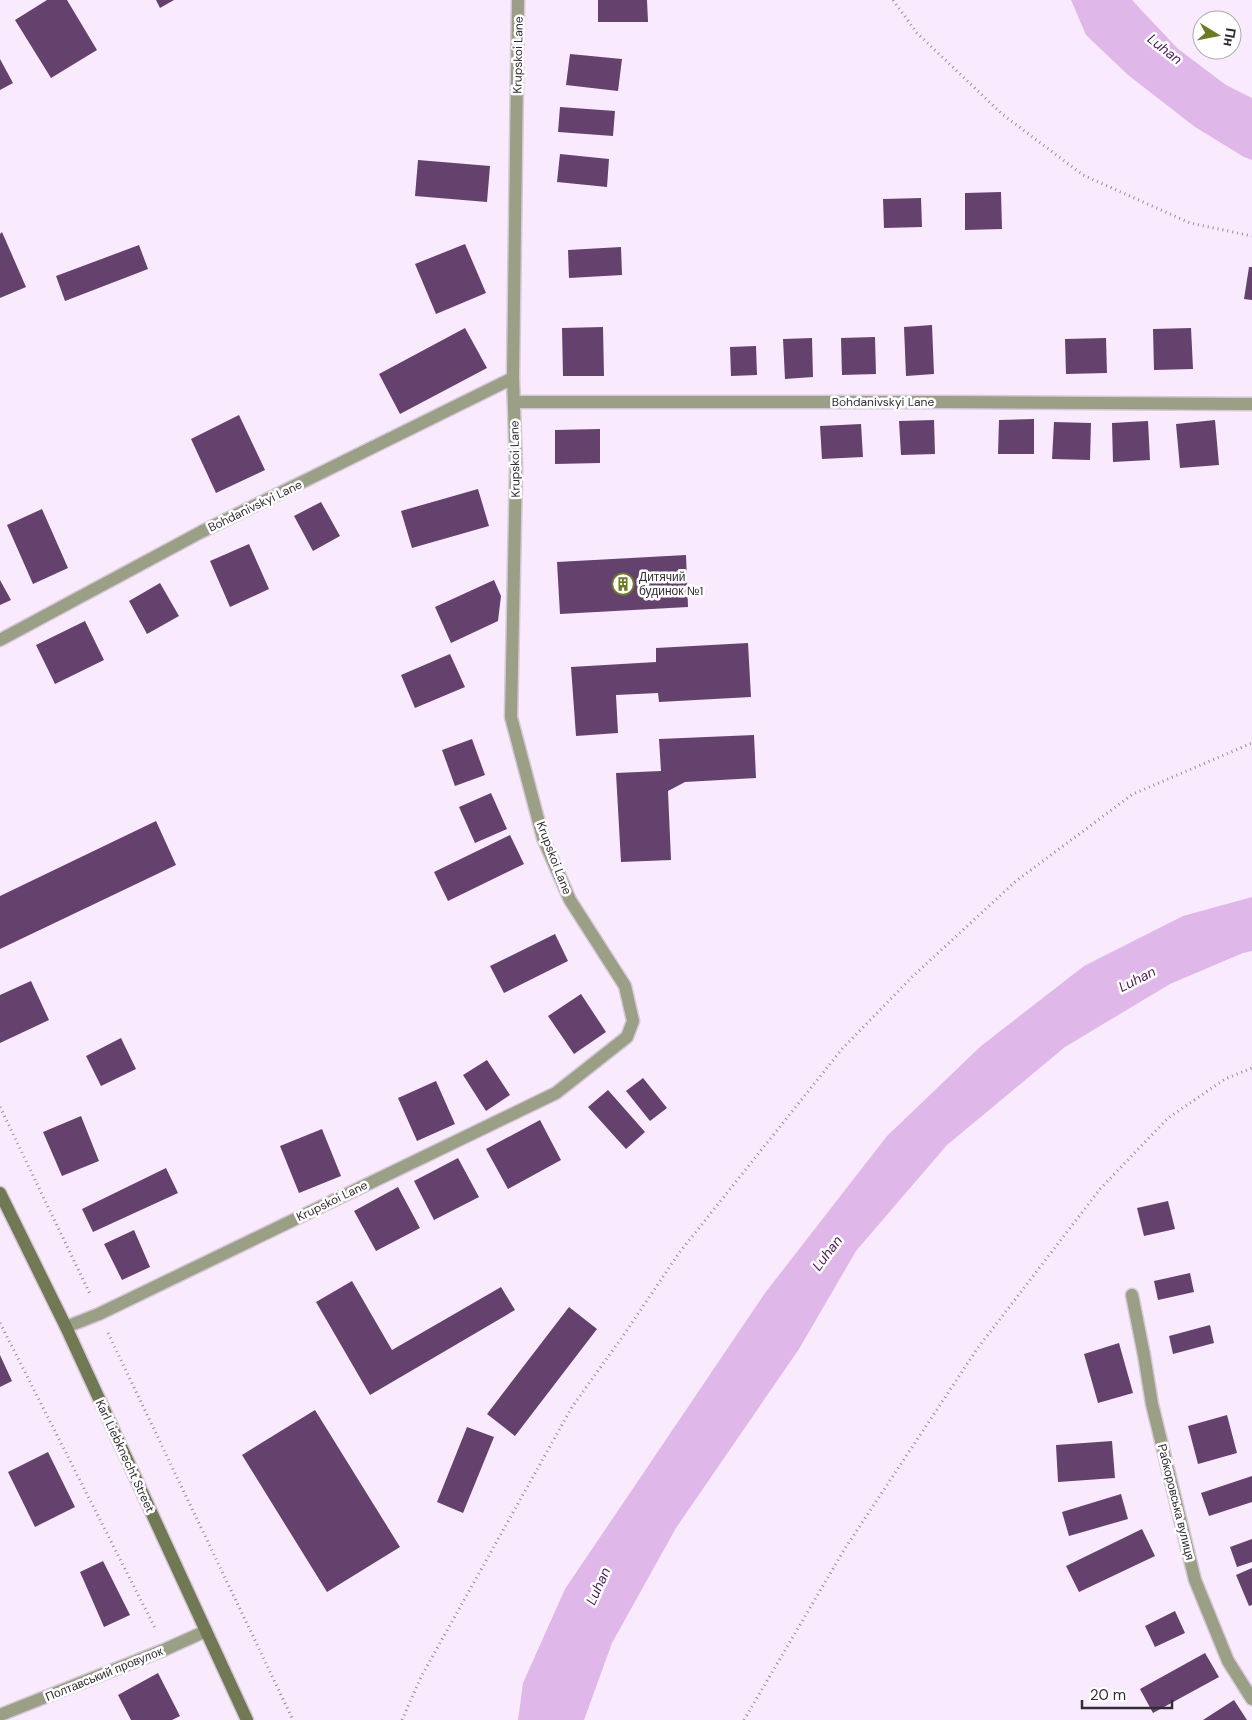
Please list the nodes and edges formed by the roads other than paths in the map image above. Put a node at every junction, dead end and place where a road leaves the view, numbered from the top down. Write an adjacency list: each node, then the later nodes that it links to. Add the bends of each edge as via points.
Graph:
1 (518, 0): 2 (street, Krupskoi Lane)
2 (513, 378): 3 (street, Krupskoi Lane); 5 (street, Bohdanivskyi Lane, via 200,532)
3 (514, 402): 4 (street, Bohdanivskyi Lane); 8 (street, Krupskoi Lane, via 516,468 510,717 543,838 570,900 626,986 634,1021 626,1037 556,1094)
4 (1252, 404)
5 (0, 640)
6 (0, 1193): 8 (street, Karl Liebknecht Street)
7 (1132, 1295): 10 (street, Рабкоровська вулиця, via 1152,1404 1195,1580 1228,1661)
8 (66, 1327): 9 (street, Karl Liebknecht Street)
9 (206, 1631): 11 (street, Полтавський провулок); 12 (street, Karl Liebknecht Street)
10 (1252, 1699)
11 (0, 1715)
12 (247, 1720)

